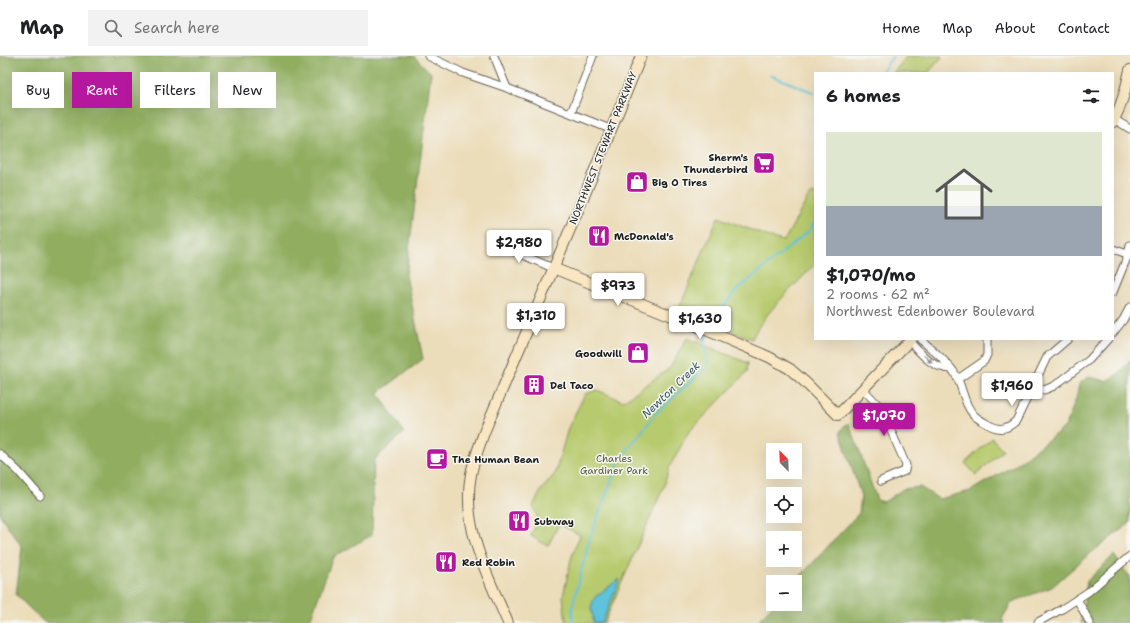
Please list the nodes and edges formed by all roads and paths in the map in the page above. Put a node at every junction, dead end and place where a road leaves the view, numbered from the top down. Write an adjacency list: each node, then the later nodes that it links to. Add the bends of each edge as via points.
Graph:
1 (428, 56): 6 (street, via 463,73)
2 (494, 56): 6 (street)
3 (593, 56): 7 (street)
4 (641, 56): 9 (main road, NORTHWEST STEWART PARKWAY)
5 (1130, 70): 8 (main road)
6 (507, 88): 7 (street)
7 (571, 113): 9 (street)
8 (1114, 120): 10 (street)
9 (610, 129): 15 (main road, NORTHWEST STEWART PARKWAY)
10 (1130, 130)
11 (492, 242): 15 (street)
12 (1130, 245): 14 (street)
13 (1114, 249): 14 (street)
14 (1129, 255): 16 (street)
15 (553, 268): 27 (main road, via 769,357 790,369 838,415); 34 (main road, NORTHWEST STEWART PARKWAY, via 485,430 471,474 469,501 475,543)
16 (1114, 290)
17 (1130, 307): 18 (street, via 1124,320)
18 (1114, 332)
19 (910, 340): 24 (street, one-way to 24, via 936,366); 27 (main road)
20 (921, 340): 24 (street)
21 (987, 340): 25 (street, via 984,361)
22 (1067, 340): 26 (street, via 1047,357)
23 (1107, 340): 26 (street, via 1089,360 1054,386 1044,390)
24 (951, 368): 25 (street)
25 (958, 379): 26 (street, via 976,418 999,428 1007,428 1016,421)
26 (1032, 386)
27 (863, 389): 29 (street, via 881,408 906,465 905,471)
28 (0, 454): 30 (street)
29 (881, 481)
30 (40, 496)
31 (1130, 556): 32 (street)
32 (1077, 599): 33 (street); 35 (street)
33 (1038, 622)
34 (508, 623)
35 (1090, 623)

